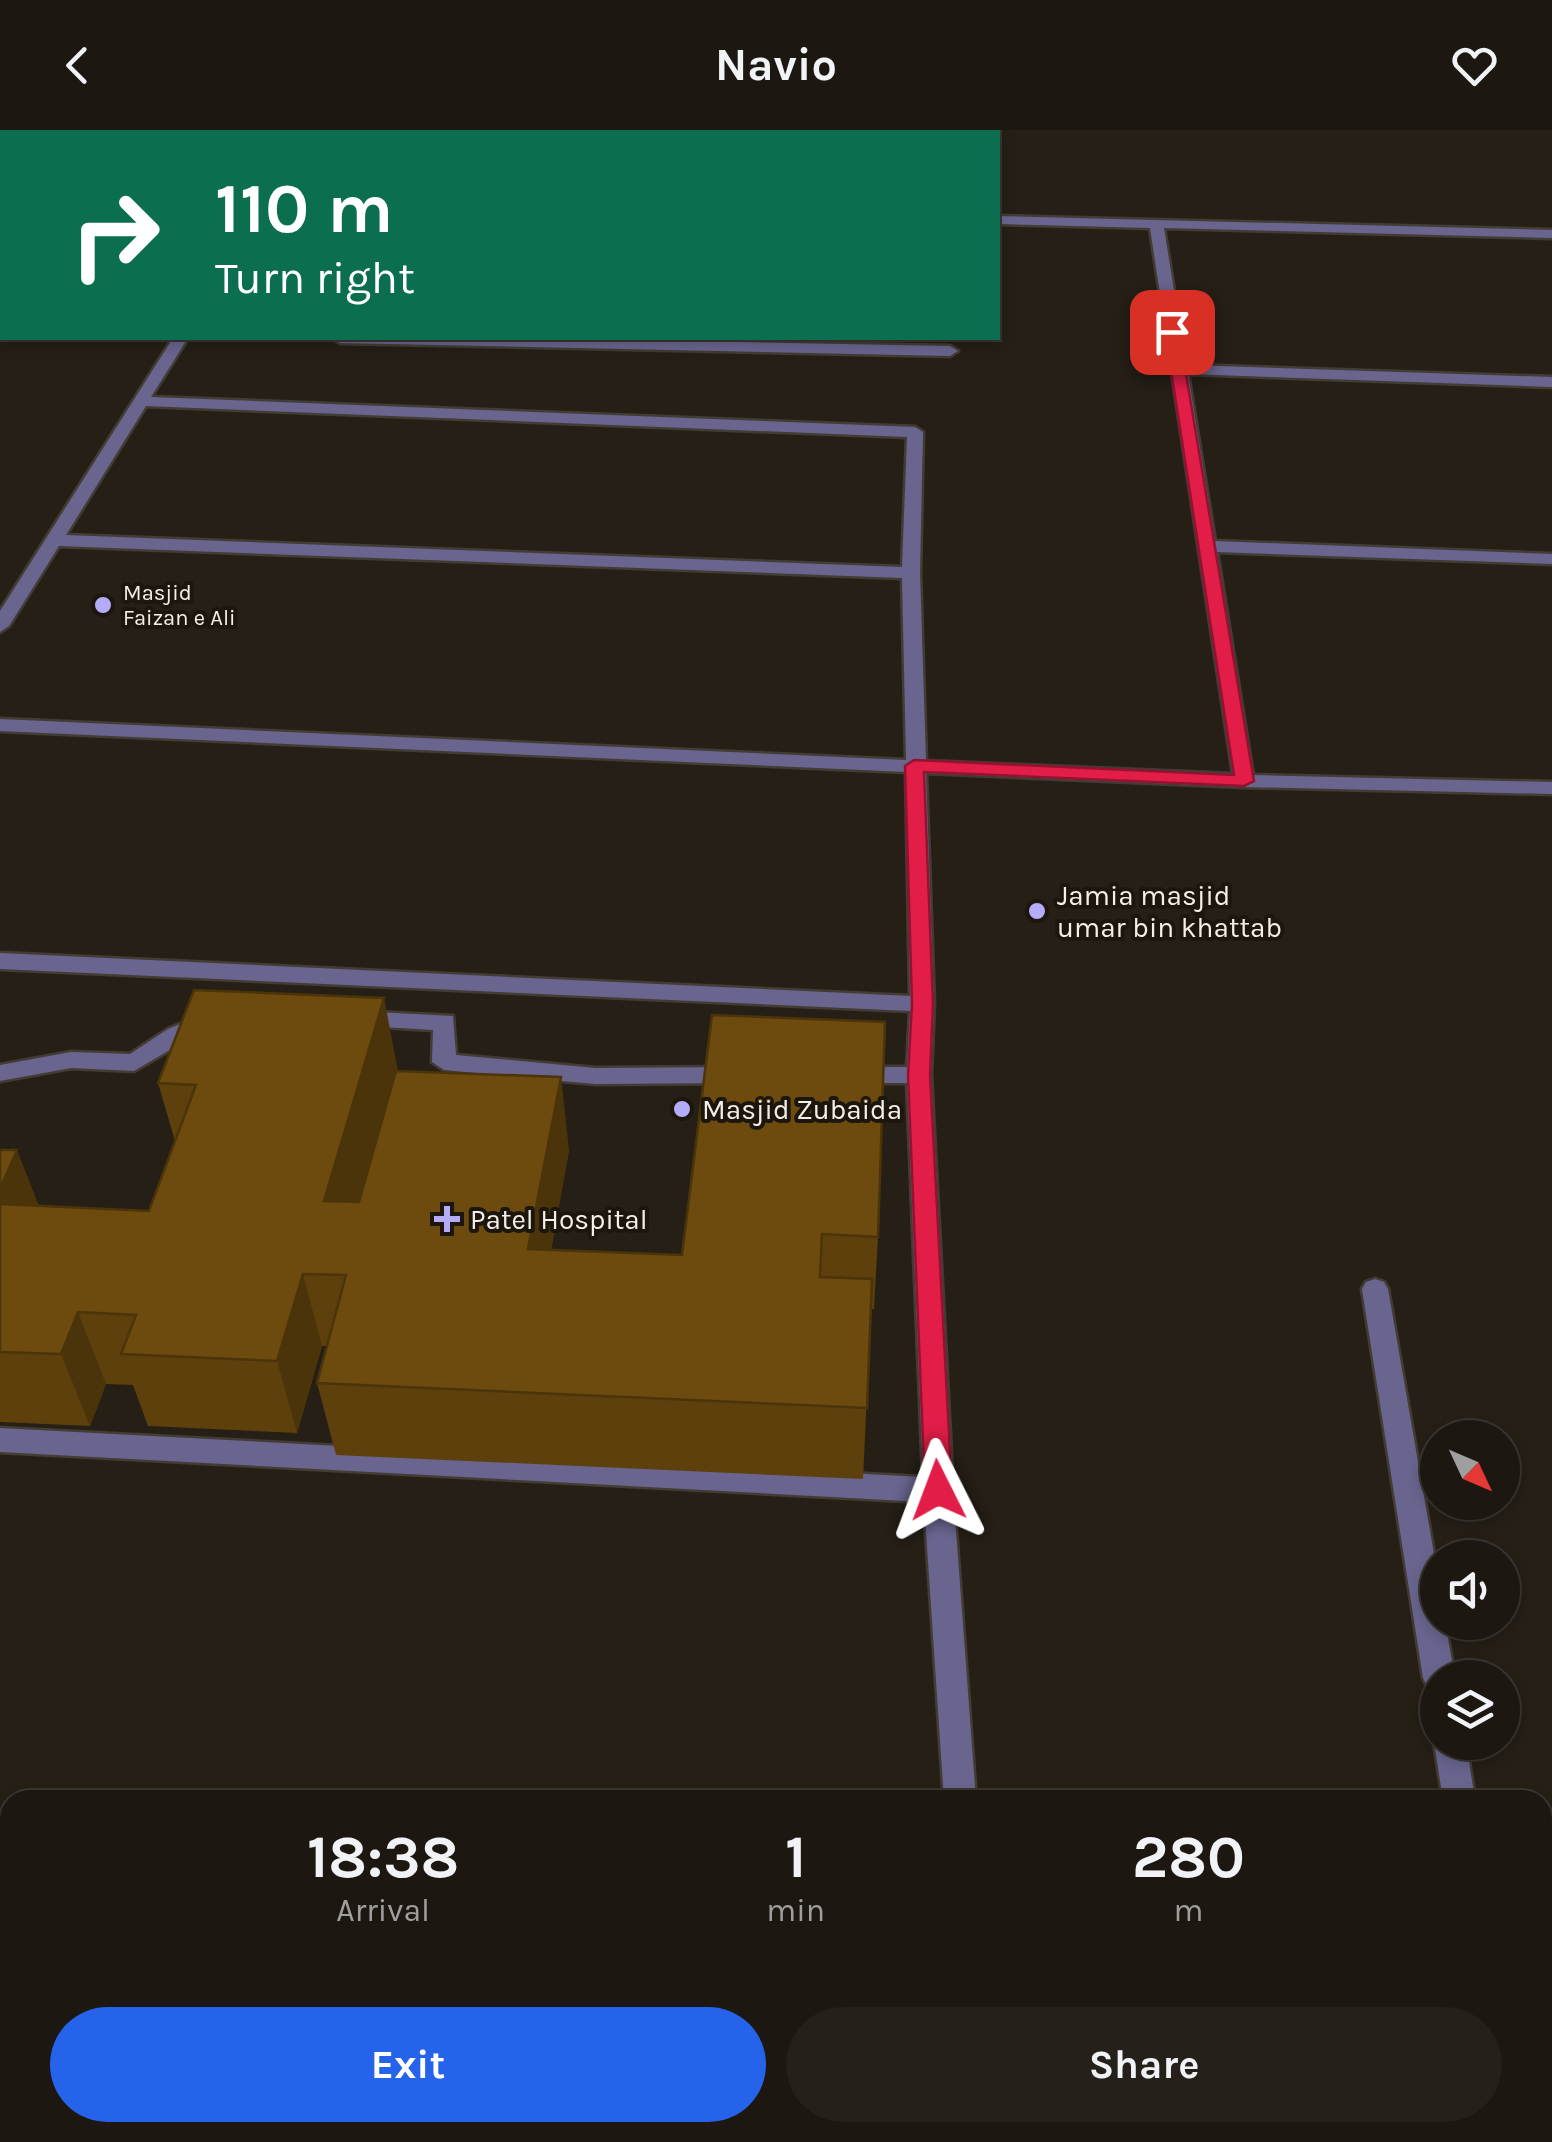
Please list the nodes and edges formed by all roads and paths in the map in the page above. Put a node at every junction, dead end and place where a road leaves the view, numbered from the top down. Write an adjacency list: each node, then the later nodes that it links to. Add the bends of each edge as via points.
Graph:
1 (1000, 220): 2 (street)
2 (1156, 224): 3 (street); 9 (street)
3 (1552, 234)
4 (179, 340): 11 (street)
5 (607, 340): 6 (street)
6 (718, 342): 7 (street)
7 (853, 343): 8 (street)
8 (950, 351)
9 (1178, 369): 10 (street); 13 (street)
10 (1552, 382)
11 (139, 401): 12 (street); 15 (street, via 915,432)
12 (52, 540): 15 (street); 16 (street)
13 (1205, 546): 14 (street); 19 (street)
14 (1552, 559)
15 (911, 573): 18 (street)
16 (0, 626)
17 (0, 724): 18 (street)
18 (914, 766): 19 (street); 22 (street)
19 (1244, 781): 20 (street)
20 (1552, 788)
21 (0, 961): 22 (street)
22 (922, 1004): 28 (street)
23 (224, 1014): 25 (street, via 134,1063 71,1060)
24 (335, 1018): 26 (street, via 445,1022 444,1062 594,1076)
25 (0, 1073)
26 (766, 1075)
27 (824, 1075): 28 (street)
28 (919, 1075): 31 (street)
29 (1376, 1288): 32 (street)
30 (0, 1440): 31 (street)
31 (938, 1490): 34 (street)
32 (1436, 1660)
33 (1453, 1760): 35 (street)
34 (959, 1790)
35 (1457, 1790)

